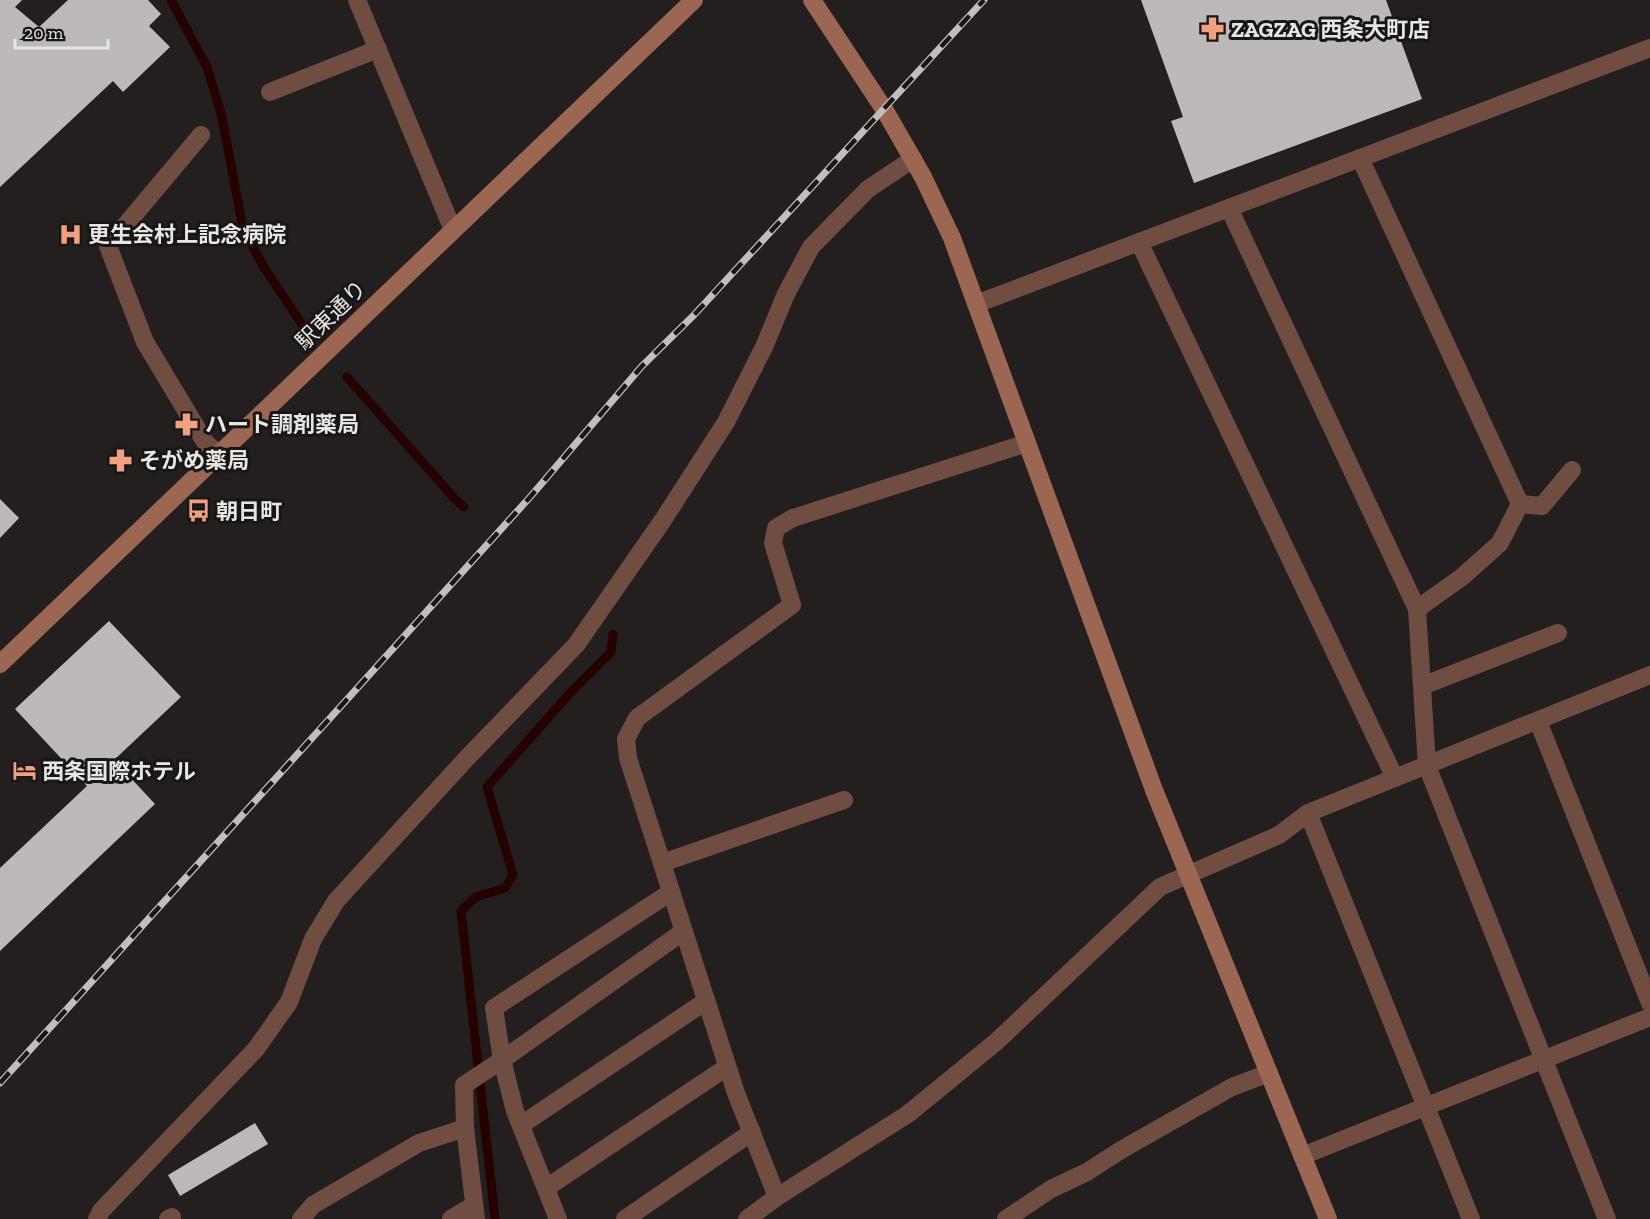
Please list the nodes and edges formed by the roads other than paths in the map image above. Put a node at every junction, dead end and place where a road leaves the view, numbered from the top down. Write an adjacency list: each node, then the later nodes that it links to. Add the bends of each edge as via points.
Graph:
1 (357, 0): 5 (street)
2 (694, 0): 11 (street, 駅東通り)
3 (812, 0): 9 (street)
4 (1650, 48): 8 (street)
5 (378, 49): 6 (street); 11 (street)
6 (270, 92)
7 (201, 135): 15 (street, via 108,246 145,342 205,442)
8 (1360, 158): 10 (street); 17 (street)
9 (913, 159): 13 (street, via 952,238); 48 (street, via 868,189 811,247 726,422 576,645 336,901 313,939 289,1002 256,1049)
10 (1229, 208): 12 (street); 18 (street)
11 (453, 230): 15 (street, 駅東通り)
12 (1139, 242): 13 (street); 25 (street)
13 (976, 304): 14 (street)
14 (1027, 443): 28 (street, via 793,518 776,528 773,543 792,605 637,718 626,739 628,758); 29 (street)
15 (219, 455): 20 (street, 駅東通り)
16 (1572, 470): 17 (street, via 1542,506)
17 (1520, 504): 18 (street, via 1500,543)
18 (1417, 609): 22 (street)
19 (1558, 633): 22 (street)
20 (0, 664)
21 (1650, 675): 23 (street)
22 (1422, 686): 24 (street)
23 (1538, 721): 24 (street); 33 (street)
24 (1427, 766): 25 (street); 35 (street)
25 (1395, 778): 27 (street)
26 (844, 800): 28 (street)
27 (1308, 813): 29 (street, via 1279,835); 39 (street)
28 (662, 863): 30 (street)
29 (1188, 873): 38 (street); 45 (street, via 1160,887 996,1042 908,1114)
30 (671, 892): 31 (street); 36 (street, via 494,1008)
31 (684, 931): 32 (street); 36 (street)
32 (706, 1001): 37 (street); 40 (street)
33 (1650, 1003)
34 (1650, 1017): 35 (street)
35 (1545, 1059): 39 (street); 56 (street)
36 (500, 1062): 40 (street); 41 (street, via 464,1085)
37 (728, 1067): 42 (street); 44 (street)
38 (1269, 1073): 43 (street); 53 (street, via 1232,1087 1088,1172 1051,1189)
39 (1425, 1107): 43 (street); 55 (street)
40 (521, 1125): 44 (street)
41 (465, 1128): 46 (street); 49 (street, via 419,1143 313,1205)
42 (752, 1132): 45 (street); 52 (street)
43 (1302, 1156): 54 (street)
44 (546, 1188): 51 (street)
45 (777, 1197): 47 (street)
46 (475, 1212): 50 (street)
47 (755, 1217)
48 (97, 1219)
49 (301, 1219)
50 (451, 1219)
51 (558, 1219)
52 (625, 1219)
53 (1006, 1219)
54 (1328, 1219)
55 (1471, 1219)
56 (1608, 1219)

